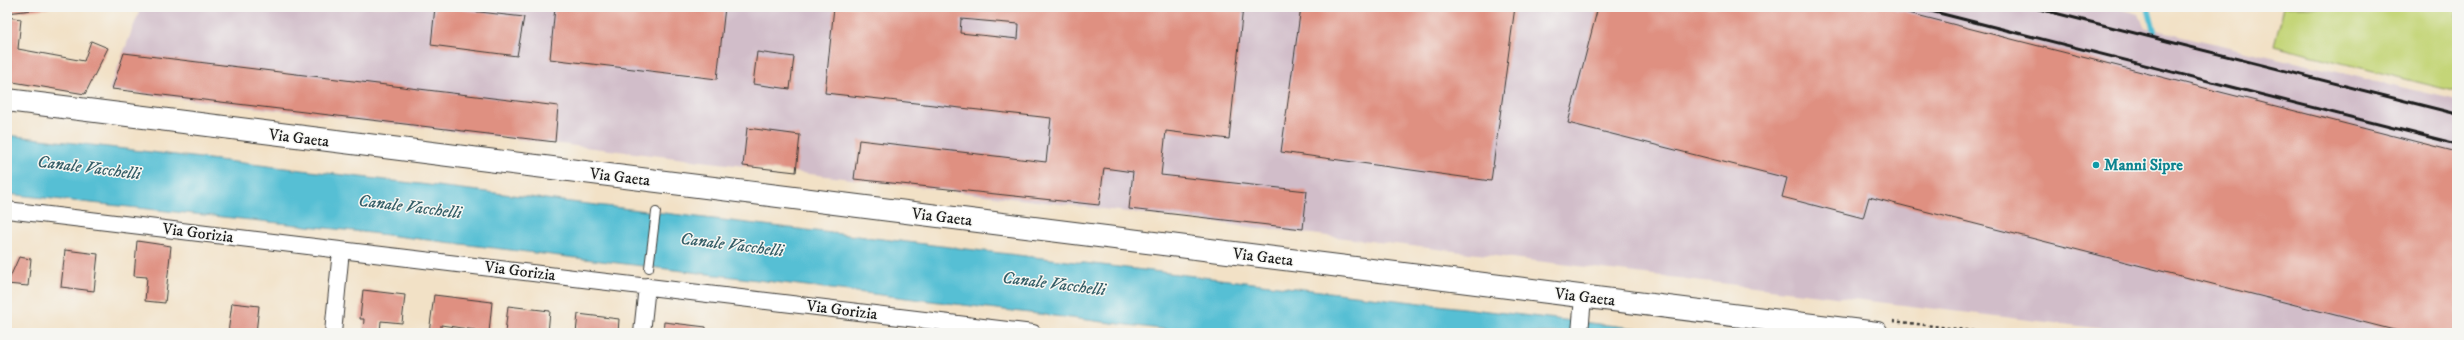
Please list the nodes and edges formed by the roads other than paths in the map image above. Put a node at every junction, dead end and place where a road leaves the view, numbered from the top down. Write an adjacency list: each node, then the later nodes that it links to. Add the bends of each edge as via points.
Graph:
1 (7, 100): 7 (main road, Via Gaeta)
2 (7, 210): 4 (street, Via Gorizia)
3 (656, 212): 5 (lane)
4 (341, 250): 6 (street, Via Gorizia); 10 (street)
5 (650, 268)
6 (647, 286): 9 (street, Via Gorizia); 11 (street)
7 (1583, 296): 8 (street); 13 (main road, Via Gaeta)
8 (1581, 327)
9 (951, 328): 12 (street, Via Gorizia)
10 (333, 333)
11 (642, 333)
12 (1033, 333)
13 (1877, 333)

